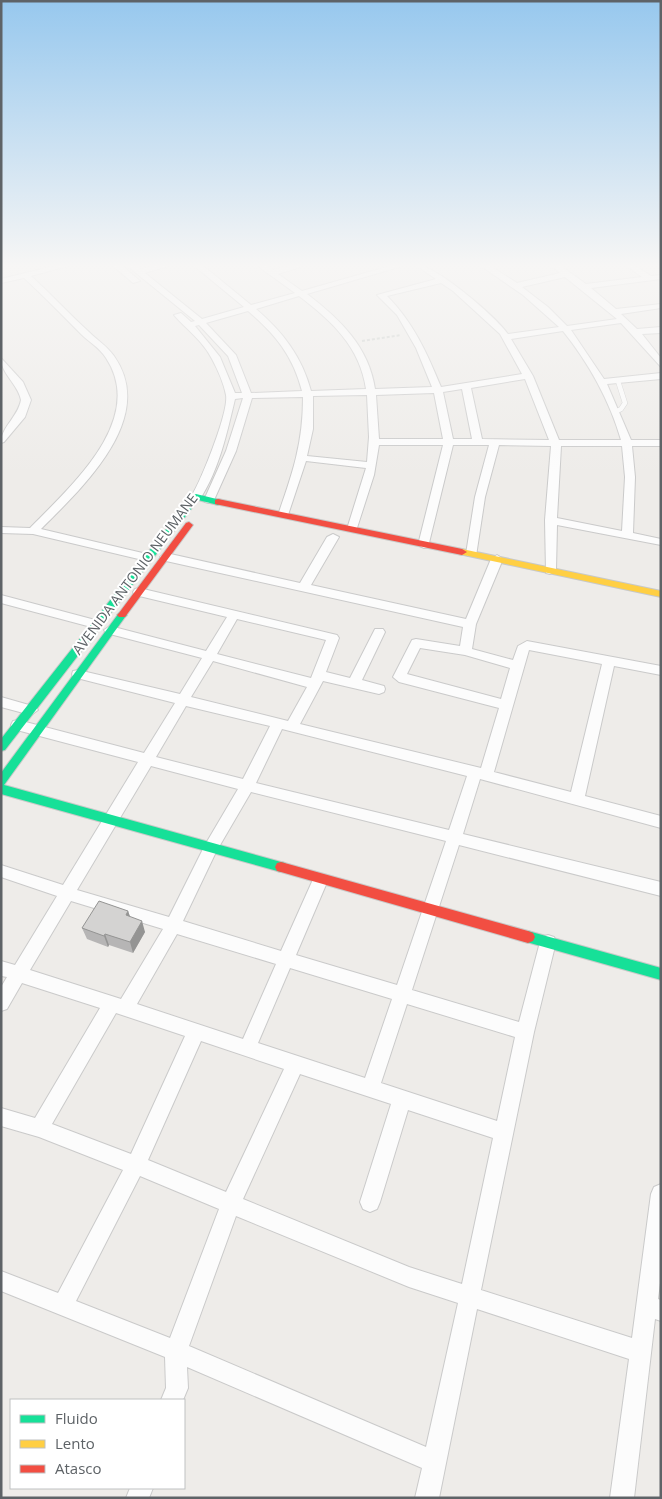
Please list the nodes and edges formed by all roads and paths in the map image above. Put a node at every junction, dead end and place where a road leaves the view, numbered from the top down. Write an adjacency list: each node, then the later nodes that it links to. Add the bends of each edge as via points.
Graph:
1 (86, 334): 43 (street, via 111,358 123,386 123,407 113,438 77,485)
2 (198, 334): 24 (street, via 216,356)
3 (212, 334): 25 (street, via 232,355)
4 (279, 334): 23 (street, via 294,352 305,376)
5 (344, 334): 13 (street)
6 (406, 334): 13 (path)
7 (412, 334): 21 (street)
8 (502, 334): 12 (street)
9 (523, 334): 12 (street)
10 (570, 334): 19 (street)
11 (638, 334): 15 (street)
12 (505, 337): 16 (street)
13 (353, 342): 22 (street, via 362,357)
14 (1, 361): 27 (street, via 24,387 27,403 21,418)
15 (660, 362)
16 (528, 376): 20 (street); 33 (street)
17 (661, 376): 18 (street)
18 (618, 380): 19 (street); 26 (lane, via 625,403 621,410)
19 (602, 382): 26 (street)
20 (466, 384): 21 (street); 30 (street)
21 (438, 390): 22 (street); 29 (street)
22 (371, 391): 23 (street); 28 (street)
23 (308, 394): 25 (street); 35 (street, via 311,406)
24 (231, 396): 25 (street); 37 (street, AVENIDA ANTONIO NEUMANE, via 221,438 205,482)
25 (248, 396): 38 (street, AVENIDA ANTONIO NEUMANE, via 231,451)
26 (614, 412): 34 (street)
27 (1, 440)
28 (373, 442): 29 (street); 36 (street)
29 (449, 442): 30 (street); 47 (street)
30 (478, 443): 32 (street)
31 (661, 443): 34 (street)
32 (494, 444): 33 (street); 48 (street, via 480,497)
33 (556, 444): 34 (street); 40 (street)
34 (627, 444): 44 (street)
35 (302, 458): 36 (street); 39 (street)
36 (371, 466): 42 (street)
37 (193, 501): 38 (street); 49 (street, AVENIDA ANTONIO NEUMANE)
38 (203, 507): 39 (street); 45 (street); 50 (street, AVENIDA ANTONIO NEUMANE)
39 (283, 515): 42 (street)
40 (550, 520): 44 (street); 52 (street)
41 (1, 530): 43 (street)
42 (352, 530): 47 (street)
43 (33, 531): 49 (street)
44 (628, 535): 46 (street)
45 (333, 537): 51 (street); 53 (street)
46 (661, 542)
47 (424, 545): 48 (street)
48 (472, 554): 51 (street)
49 (147, 557): 59 (street, AVENIDA ANTONIO NEUMANE)
50 (166, 557): 53 (street); 54 (street, AVENIDA ANTONIO NEUMANE)
51 (495, 565): 52 (street); 57 (street); 60 (street)
52 (550, 570): 55 (street)
53 (303, 588): 60 (street)
54 (139, 592): 58 (street); 61 (street, AVENIDA ANTONIO NEUMANE)
55 (661, 594)
56 (2, 601): 59 (street)
57 (661, 604)
58 (234, 615): 64 (street); 69 (street, via 334,638)
59 (95, 624): 75 (street, AVENIDA ANTONIO NEUMANE)
60 (470, 624): 63 (street)
61 (110, 630): 64 (street); 68 (street, AVENIDA ANTONIO NEUMANE)
62 (379, 632): 70 (street)
63 (465, 651): 66 (street); 74 (street, via 416,643 399,678)
64 (209, 657): 69 (street); 72 (street)
65 (609, 660): 66 (street, via 526,645); 67 (street); 85 (street)
66 (518, 666): 74 (street)
67 (661, 671)
68 (78, 674): 72 (street); 78 (street, AVENIDA ANTONIO NEUMANE)
69 (316, 679): 70 (street); 77 (street)
70 (354, 683): 71 (street)
71 (379, 689)
72 (184, 700): 77 (street); 80 (street)
73 (1, 702): 75 (street)
74 (506, 705): 81 (street)
75 (30, 710): 76 (street, AVENIDA ANTONIO NEUMANE)
76 (18, 725): 78 (street); 79 (street, AVENIDA ANTONIO NEUMANE)
77 (285, 726): 81 (street); 83 (street)
78 (37, 730): 80 (street); 82 (street, AVENIDA ANTONIO NEUMANE)
79 (1, 747)
80 (148, 761): 83 (street); 86 (street)
81 (480, 774): 85 (street); 88 (street)
82 (1, 782)
83 (247, 786): 88 (street); 89 (street)
84 (1, 789): 86 (street)
85 (577, 798): 87 (street)
86 (112, 822): 89 (street); 93 (street)
87 (661, 822)
88 (455, 837): 92 (street); 94 (street)
89 (210, 849): 91 (street); 95 (street)
90 (1, 871): 93 (street)
91 (320, 880): 94 (street); 97 (street)
92 (661, 889)
93 (66, 893): 95 (street); 99 (street)
94 (432, 908): 96 (street); 101 (street)
95 (173, 926): 97 (street); 103 (street)
96 (548, 942): 100 (street); 105 (street)
97 (287, 960): 101 (street); 106 (street)
98 (1, 968): 99 (street)
99 (19, 974): 102 (street); 103 (street)
100 (661, 974)
101 (402, 994): 105 (street); 108 (street)
102 (1, 1004)
103 (119, 1007): 104 (street); 111 (street)
104 (196, 1032): 106 (street); 113 (street)
105 (524, 1032): 112 (street)
106 (247, 1049): 107 (street)
107 (295, 1064): 108 (street); 116 (street)
108 (370, 1088): 109 (street)
109 (402, 1099): 112 (street); 115 (street)
110 (1, 1116): 111 (street)
111 (39, 1128): 113 (street)
112 (504, 1132): 118 (street)
113 (136, 1165): 116 (street); 119 (street)
114 (661, 1194): 120 (street)
115 (370, 1202)
116 (231, 1204): 118 (street, via 409,1277); 121 (street)
117 (1, 1280): 119 (street)
118 (471, 1296): 122 (street); 124 (street)
119 (62, 1306): 121 (street)
120 (654, 1308): 122 (street)
121 (176, 1351): 123 (street, via 177,1388); 124 (street)
122 (640, 1352): 126 (street)
123 (172, 1399)
124 (434, 1462): 125 (street)
125 (427, 1498)
126 (622, 1498)

